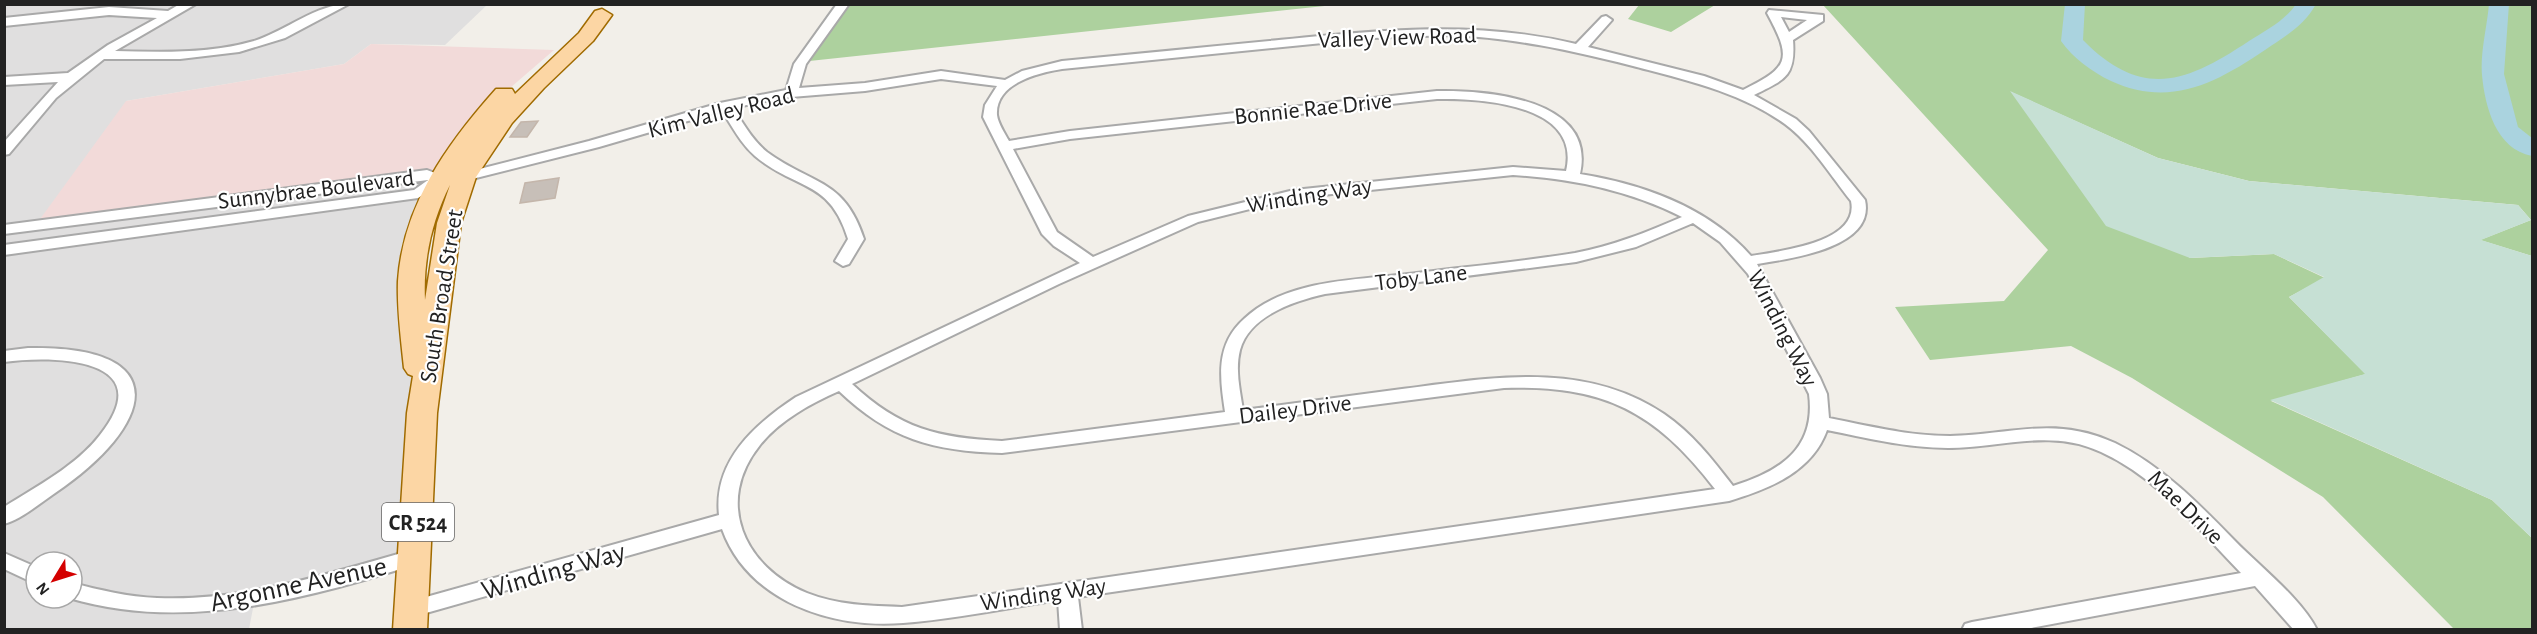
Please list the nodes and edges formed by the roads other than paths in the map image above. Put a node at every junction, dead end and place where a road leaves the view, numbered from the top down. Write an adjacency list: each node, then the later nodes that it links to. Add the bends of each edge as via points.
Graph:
1 (190, 4): 5 (street)
2 (343, 4): 10 (street, via 274,38 234,50 190,55)
3 (843, 4): 15 (street, via 800,64)
4 (608, 10): 11 (main road, South Broad Street / CR 524)
5 (172, 15): 7 (street, via 109,11); 10 (street)
6 (1606, 20): 9 (street)
7 (4, 22)
8 (1787, 39): 16 (street, via 1787,69 1781,76)
9 (1579, 49): 14 (street, Valley View Road, via 1493,33 1389,32 1062,65 1032,72); 16 (street, Valley View Road)
10 (102, 55): 12 (street)
11 (540, 73): 21 (main road, South Broad Street / CR 524); 22 (main road, South Broad Street / CR 524, via 510,88 479,122)
12 (71, 77): 13 (street); 19 (street)
13 (4, 81)
14 (1007, 84): 15 (street, Kim Valley Road, via 941,75); 18 (street, Valley View Road, via 989,109)
15 (791, 93): 17 (street, Kim Valley Road)
16 (1744, 94): 27 (street, Valley View Road, via 1775,111 1804,134 1852,190 1860,209 1851,228 1826,244)
17 (725, 106): 21 (street, Kim Valley Road); 26 (street, via 762,154 813,181 839,201 853,224 856,239)
18 (1005, 146): 20 (street, Bonnie Rae Drive, via 1082,133 1437,95 1474,95 1523,105 1562,127 1575,146); 28 (street, Valley View Road, via 1050,234)
19 (5, 150)
20 (1572, 176): 23 (street, Winding Way, via 1643,194); 28 (street, Winding Way, via 1485,172 1283,196 1192,219)
21 (464, 177): 22 (street, Kim Valley Road); 31 (main road, South Broad Street / CR 524, via 446,232)
22 (438, 179): 24 (street, Sunnybrae Boulevard, via 427,174); 25 (street, Sunnybrae Boulevard, via 418,194); 31 (main road, South Broad Street / CR 524, via 418,235 412,272)
23 (1694, 217): 27 (street, Winding Way); 32 (street, Toby Lane, via 1605,252 1325,289 1281,302 1250,323 1232,349 1228,365)
24 (4, 230)
25 (4, 250)
26 (843, 261)
27 (1749, 261): 33 (street, Winding Way, via 1818,394)
28 (1091, 263): 30 (street, Winding Way)
29 (4, 357): 35 (street, via 54,352 93,357 119,372 128,394 120,422 90,457)
30 (841, 382): 32 (street, Dailey Drive, via 874,414 896,428 920,437 972,446 1002,447); 36 (street, Winding Way, via 784,413 752,442 730,481)
31 (422, 413): 37 (main road, South Broad Street / CR 524)
32 (1235, 417): 34 (street, Dailey Drive, via 1503,382 1564,383 1608,394 1659,419 1689,445)
33 (1819, 422): 34 (street, Winding Way, via 1813,440 1791,467 1773,479); 40 (street, Mae Drive, via 1919,441 1960,442 2032,432 2095,442 2159,478)
34 (1729, 494): 41 (street, Winding Way)
35 (4, 517)
36 (728, 520): 41 (street, Winding Way, via 738,548 765,578 785,591 835,609 902,615); 43 (street, Winding Way)
37 (416, 557): 42 (street, Argonne Avenue, via 292,591 212,604 134,604); 43 (main road, South Broad Street / CR 524)
38 (4, 560): 39 (street)
39 (24, 570)
40 (2258, 578): 45 (street); 46 (street, Mae Drive)
41 (1067, 591): 44 (street)
42 (84, 594)
43 (411, 619)
44 (1071, 630)
45 (1972, 630)
46 (2307, 630)

